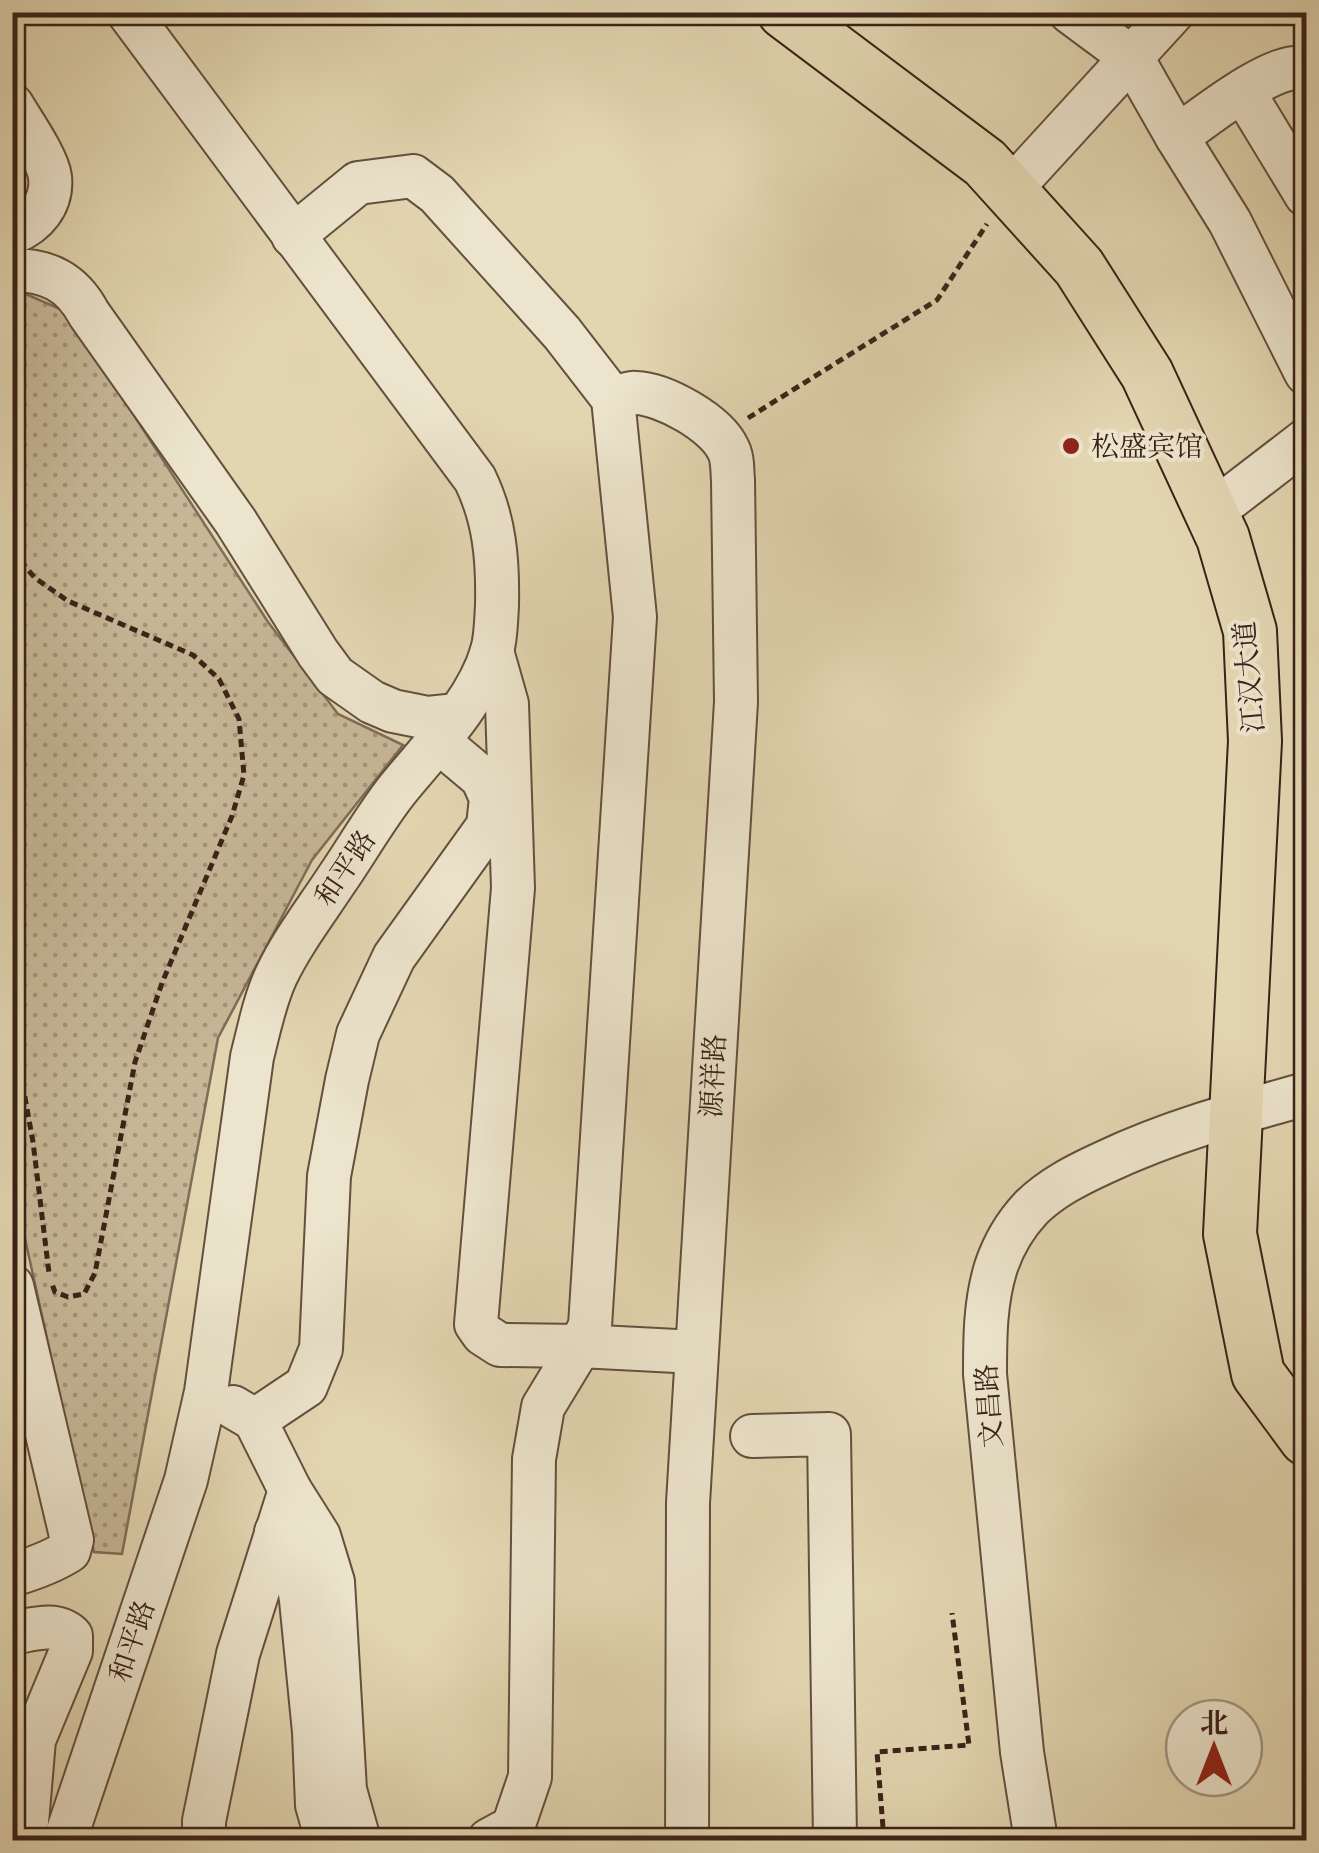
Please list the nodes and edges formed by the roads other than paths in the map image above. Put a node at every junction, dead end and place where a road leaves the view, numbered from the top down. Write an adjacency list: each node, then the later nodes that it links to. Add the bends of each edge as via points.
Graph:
1 (128, 12): 13 (street, 和平路)
2 (784, 12): 10 (main road, 江汉大道, via 985,163)
3 (1070, 12): 5 (street)
4 (1172, 12): 5 (street)
5 (1132, 58): 9 (street); 10 (street)
6 (1306, 69): 7 (street, via 1271,74)
7 (1243, 92): 9 (street); 11 (street)
8 (12, 105): 12 (street, via 50,177 39,218)
9 (1177, 137): 15 (street, via 1230,222)
10 (1010, 190): 18 (main road, 江汉大道, via 1080,267 1147,374)
11 (1306, 195)
12 (12, 233)
13 (293, 236): 16 (street, via 358,184 413,176 437,194); 19 (street, 和平路, via 485,500 498,568)
14 (12, 270): 20 (street, via 44,274 80,297 335,676 372,702)
15 (1306, 374)
16 (613, 398): 24 (street, via 635,617 590,1326); 25 (street, 源祥路, via 634,392 699,416 730,452 733,480 736,702)
17 (1306, 440): 18 (street)
18 (1211, 513): 22 (main road, 江汉大道, via 1250,631 1255,741)
19 (492, 651): 20 (street, 和平路); 24 (street, via 508,704 513,888 476,1324 500,1345)
20 (448, 728): 26 (street, 和平路, via 394,795 275,977 252,1057); 27 (street, via 491,798 488,826 394,957 358,1034 330,1176 321,1349 306,1386)
21 (1306, 1094): 22 (street, 文昌路)
22 (1236, 1113): 29 (main road, 江汉大道, via 1230,1234 1258,1374); 42 (street, 文昌路, via 1143,1144 1069,1179 1032,1207 996,1265 985,1374)
23 (12, 1286): 32 (street, via 72,1540 64,1555)
24 (580, 1346): 25 (street); 39 (street, via 543,1408 534,1460 530,1778 513,1827)
25 (696, 1352): 40 (street, 源祥路, via 688,1503)
26 (206, 1392): 27 (street); 35 (street, 和平路, via 186,1480)
27 (256, 1420): 30 (street)
28 (752, 1436): 41 (street, via 829,1434)
29 (1306, 1439)
30 (290, 1490): 31 (street); 38 (street, via 319,1536 334,1582 345,1790)
31 (276, 1532): 36 (street, via 238,1654); 37 (street, via 294,1556 317,1805)
32 (12, 1576)
33 (12, 1633): 34 (street, via 52,1627 71,1636 71,1651 34,1740 26,1834)
34 (12, 1837)
35 (65, 1840)
36 (204, 1840)
37 (328, 1840)
38 (359, 1840)
39 (489, 1840)
40 (687, 1840)
41 (835, 1840)
42 (1036, 1840)

